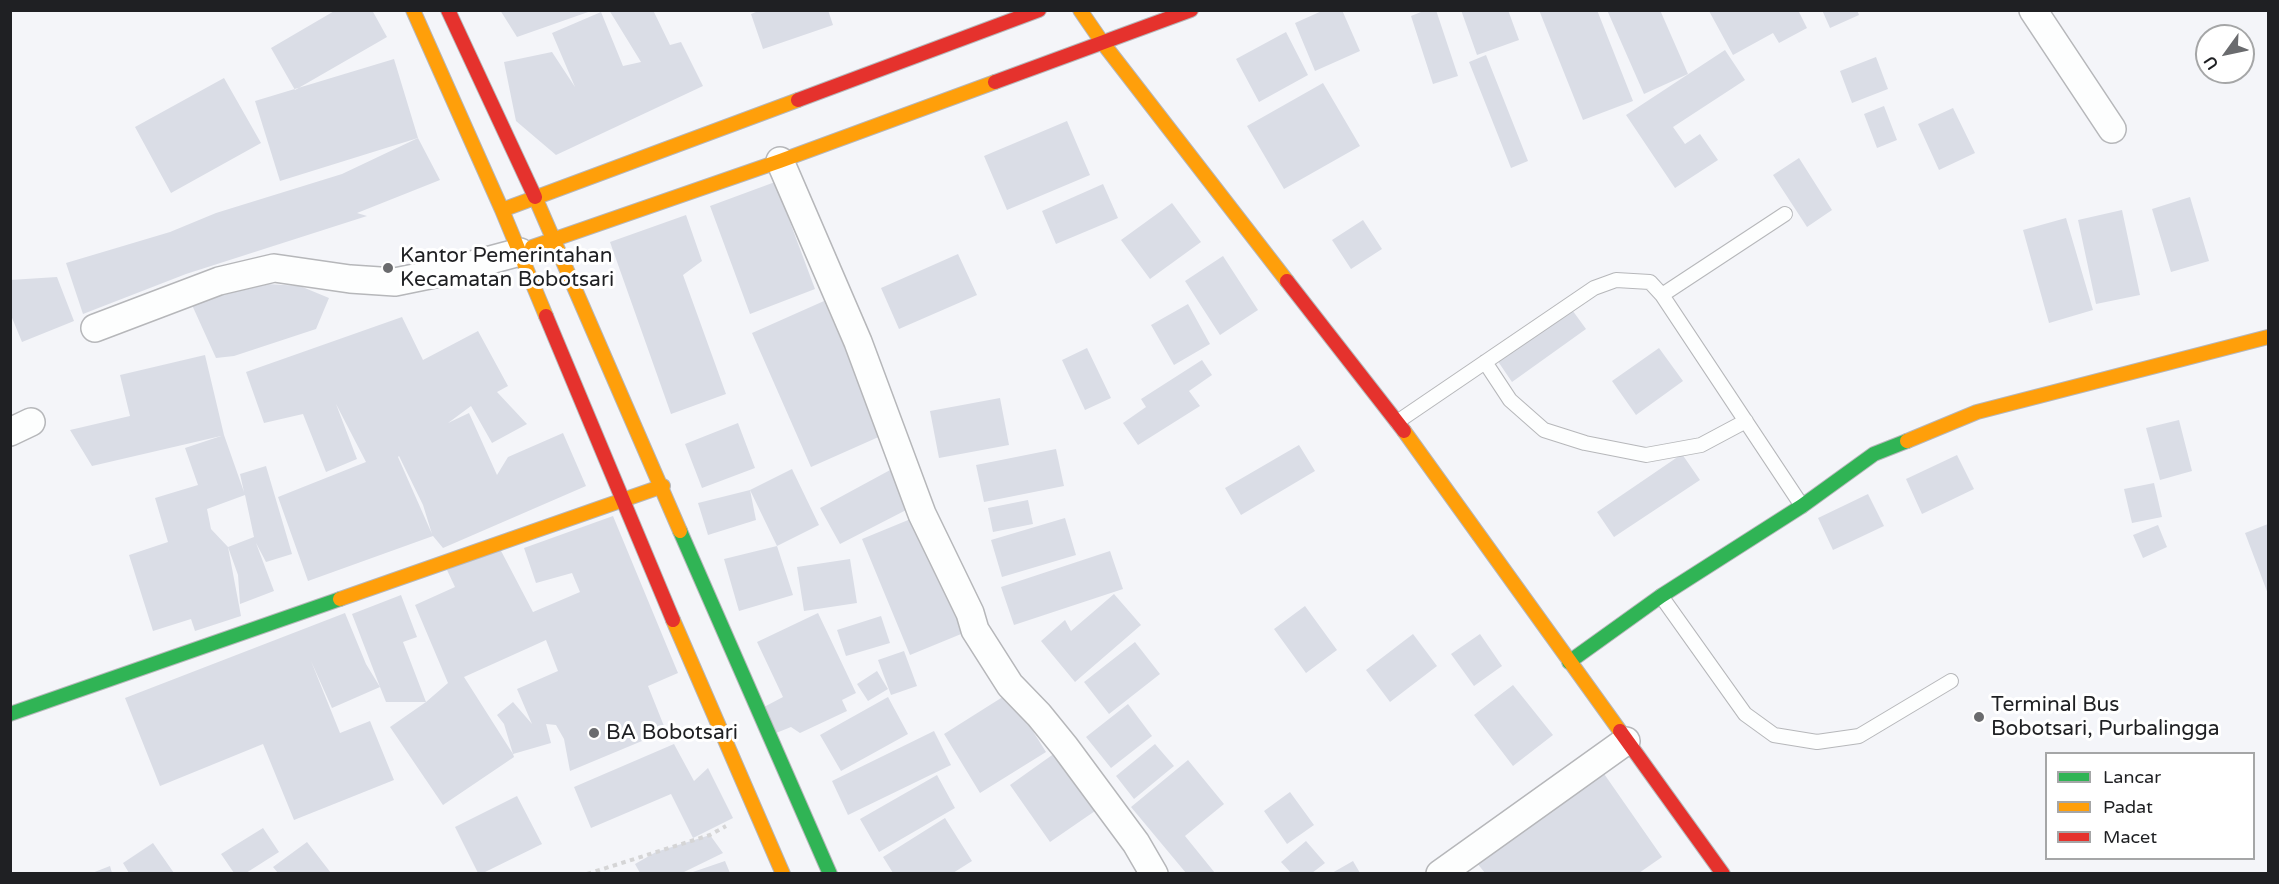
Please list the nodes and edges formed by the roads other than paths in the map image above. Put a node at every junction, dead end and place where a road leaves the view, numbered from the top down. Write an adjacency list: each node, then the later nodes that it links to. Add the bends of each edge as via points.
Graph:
1 (413, 10): 11 (main road)
2 (448, 10): 10 (main road)
3 (1040, 10): 10 (main road)
4 (1080, 10): 7 (main road)
5 (1191, 10): 7 (main road)
6 (2033, 10): 8 (street)
7 (1102, 42): 9 (main road); 20 (main road)
8 (2112, 129)
9 (780, 161): 13 (main road); 31 (street, via 858,342 922,514 975,630 1010,685 1065,747)
10 (535, 197): 11 (main road); 13 (main road)
11 (502, 210): 14 (main road)
12 (1785, 214): 15 (lane)
13 (553, 240): 14 (main road); 21 (main road)
14 (520, 252): 16 (street, via 395,282 274,268 219,281); 22 (main road)
15 (1662, 295): 18 (lane, via 1650,282 1616,280 1594,288); 19 (lane)
16 (95, 328)
17 (2268, 337): 23 (main road, via 1977,412 1874,454)
18 (1485, 362): 19 (lane, via 1510,400 1544,430 1585,443 1646,455 1701,445); 20 (lane)
19 (1746, 421): 23 (lane)
20 (1397, 422): 25 (main road)
21 (663, 486): 22 (main road); 30 (main road)
22 (622, 501): 27 (main road); 29 (main road)
23 (1802, 506): 24 (main road)
24 (1661, 596): 25 (main road); 26 (lane, via 1745,714 1774,735 1817,742 1859,735)
25 (1569, 662): 28 (main road)
26 (1951, 681)
27 (10, 714)
28 (1626, 741): 32 (street); 33 (main road)
29 (783, 873)
30 (830, 873)
31 (1154, 873)
32 (1440, 873)
33 (1723, 873)

